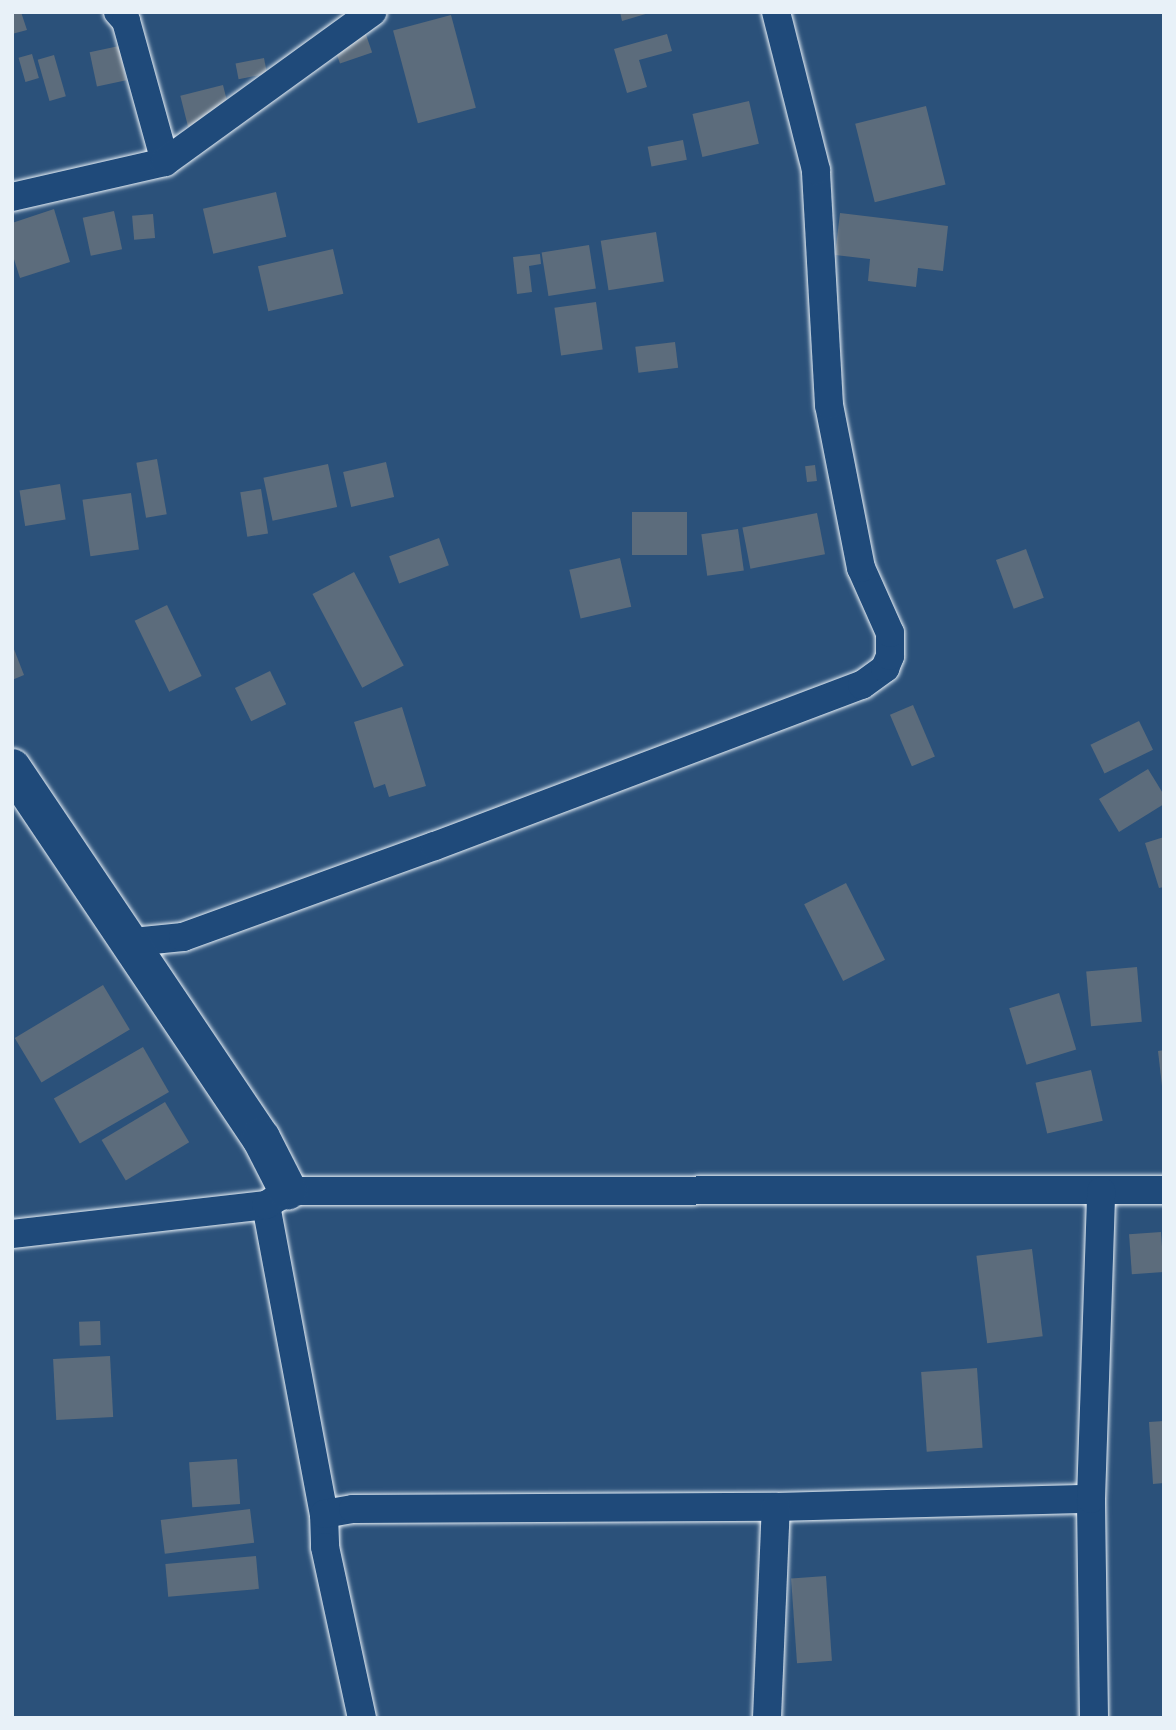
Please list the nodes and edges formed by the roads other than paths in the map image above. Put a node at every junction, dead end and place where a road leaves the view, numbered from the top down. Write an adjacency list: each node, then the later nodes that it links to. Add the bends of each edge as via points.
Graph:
1 (118, 12): 4 (street, via 126,21)
2 (372, 12): 4 (street)
3 (776, 12): 7 (street, via 816,170 830,405 861,568 890,634 885,668 862,685 435,846 183,937)
4 (165, 162): 5 (street)
5 (12, 197)
6 (12, 768): 7 (street)
7 (133, 942): 10 (street, via 261,1139)
8 (1164, 1190): 9 (street)
9 (1101, 1191): 10 (street); 12 (street)
10 (277, 1198): 11 (street); 14 (street)
11 (12, 1234)
12 (1091, 1499): 13 (street); 17 (street)
13 (776, 1507): 14 (street, via 353,1509); 16 (street)
14 (324, 1514): 15 (street, via 325,1547)
15 (362, 1718)
16 (767, 1718)
17 (1094, 1718)

